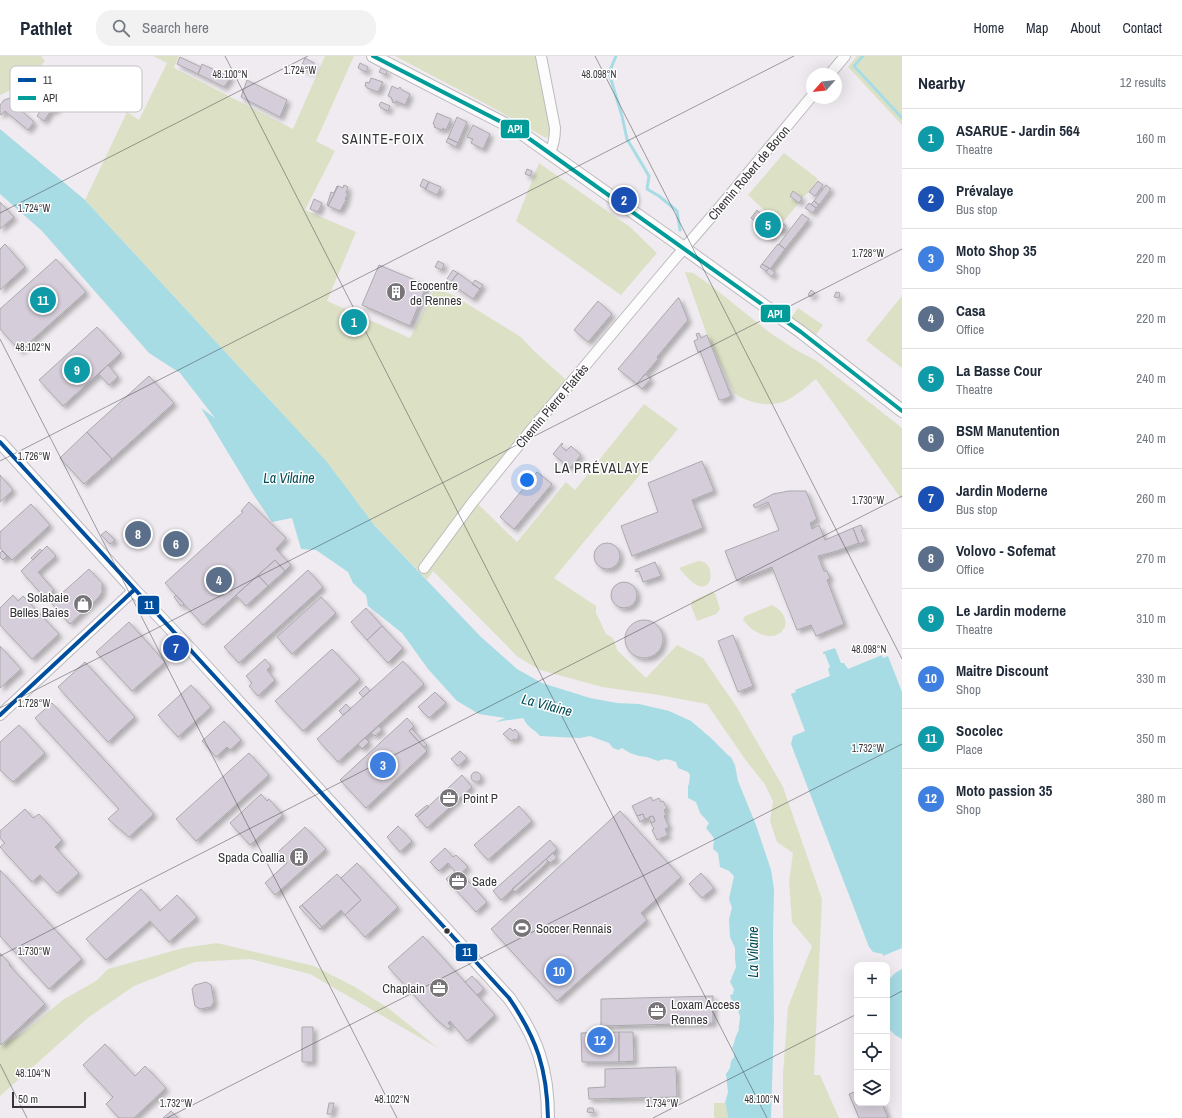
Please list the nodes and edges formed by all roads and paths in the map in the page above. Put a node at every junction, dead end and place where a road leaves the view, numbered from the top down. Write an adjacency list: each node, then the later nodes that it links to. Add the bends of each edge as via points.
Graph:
1 (373, 56): 6 (street, via 517,130)
2 (541, 56): 6 (street, via 555,128 555,138)
3 (845, 56): 4 (street)
4 (835, 68)
5 (806, 103): 7 (street, Chemin Robert de Boron)
6 (549, 154): 7 (street)
7 (685, 248): 8 (street, via 801,332); 10 (street, Chemin Pierre Flatrès, via 531,430)
8 (902, 411)
9 (0, 442): 11 (street)
10 (424, 568)
11 (134, 590): 12 (street); 13 (street, via 524,1018 540,1056 546,1084)
12 (0, 715)
13 (548, 1118)

